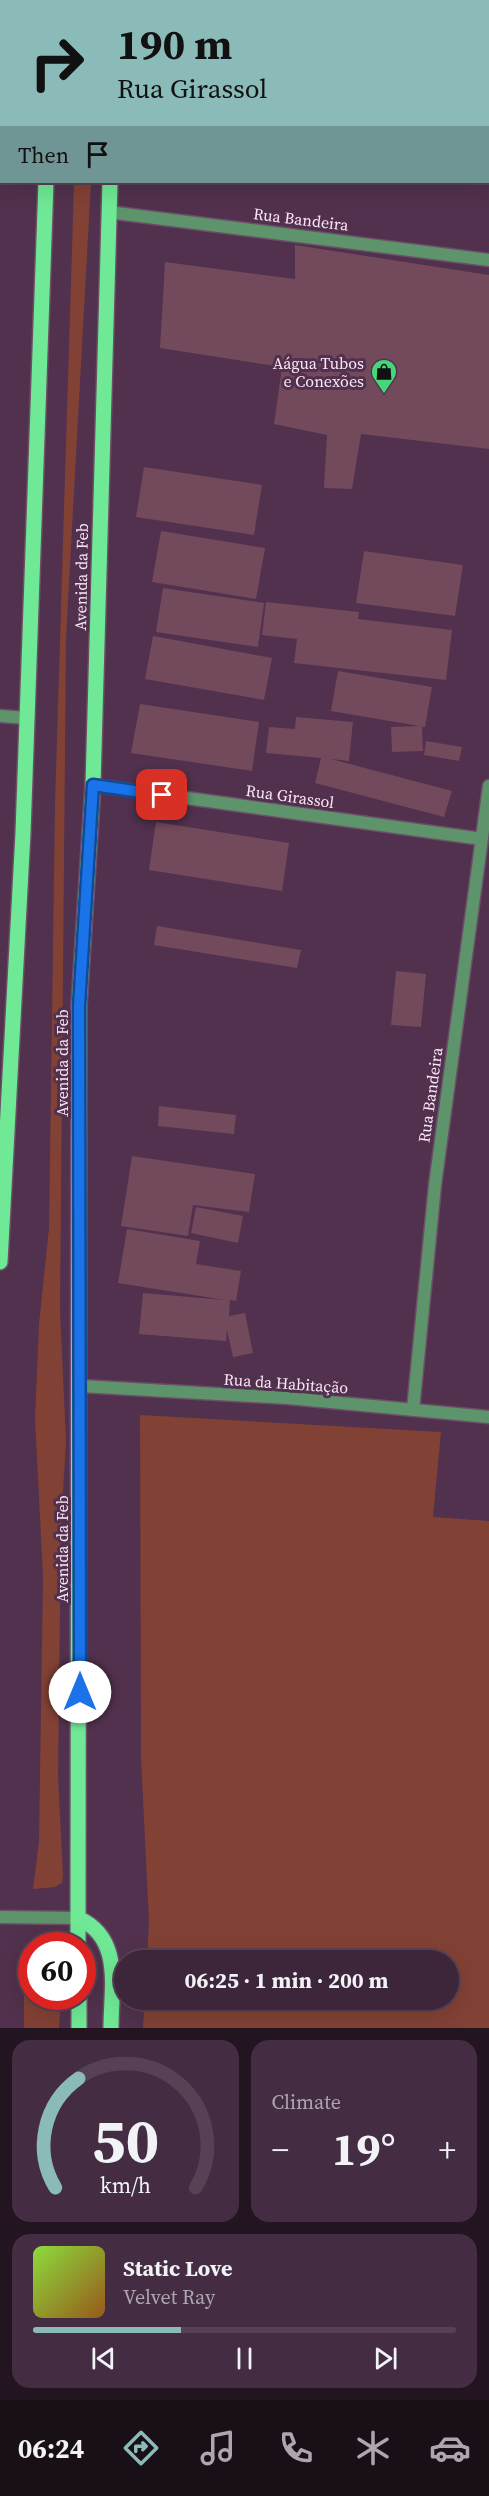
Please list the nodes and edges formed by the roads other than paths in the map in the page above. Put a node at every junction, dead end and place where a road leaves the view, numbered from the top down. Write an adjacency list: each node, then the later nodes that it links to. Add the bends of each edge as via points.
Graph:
1 (46, 183): 6 (main road)
2 (110, 183): 3 (main road, Avenida da Feb)
3 (108, 212): 4 (street, Rua Bandeira); 7 (main road, Avenida da Feb)
4 (489, 260)
5 (0, 716): 6 (street)
6 (27, 718): 10 (main road)
7 (93, 785): 9 (street, Rua Girassol); 12 (main road, Avenida da Feb, via 79,1006)
8 (489, 786): 9 (street, Rua Bandeira)
9 (482, 839): 13 (street, Rua Bandeira, via 435,1185)
10 (1, 1224): 11 (main road)
11 (0, 1262)
12 (81, 1386): 13 (street, Rua da Habitação); 16 (main road, Avenida da Feb)
13 (413, 1410): 14 (street, Rua da Habitação)
14 (489, 1417)
15 (0, 1917): 16 (street)
16 (78, 1918): 17 (main road, Avenida da Feb); 20 (main road, via 95,1928 107,1943 111,1960)
17 (78, 1932)
18 (79, 2010): 19 (main road)
19 (79, 2028)
20 (111, 2028)

